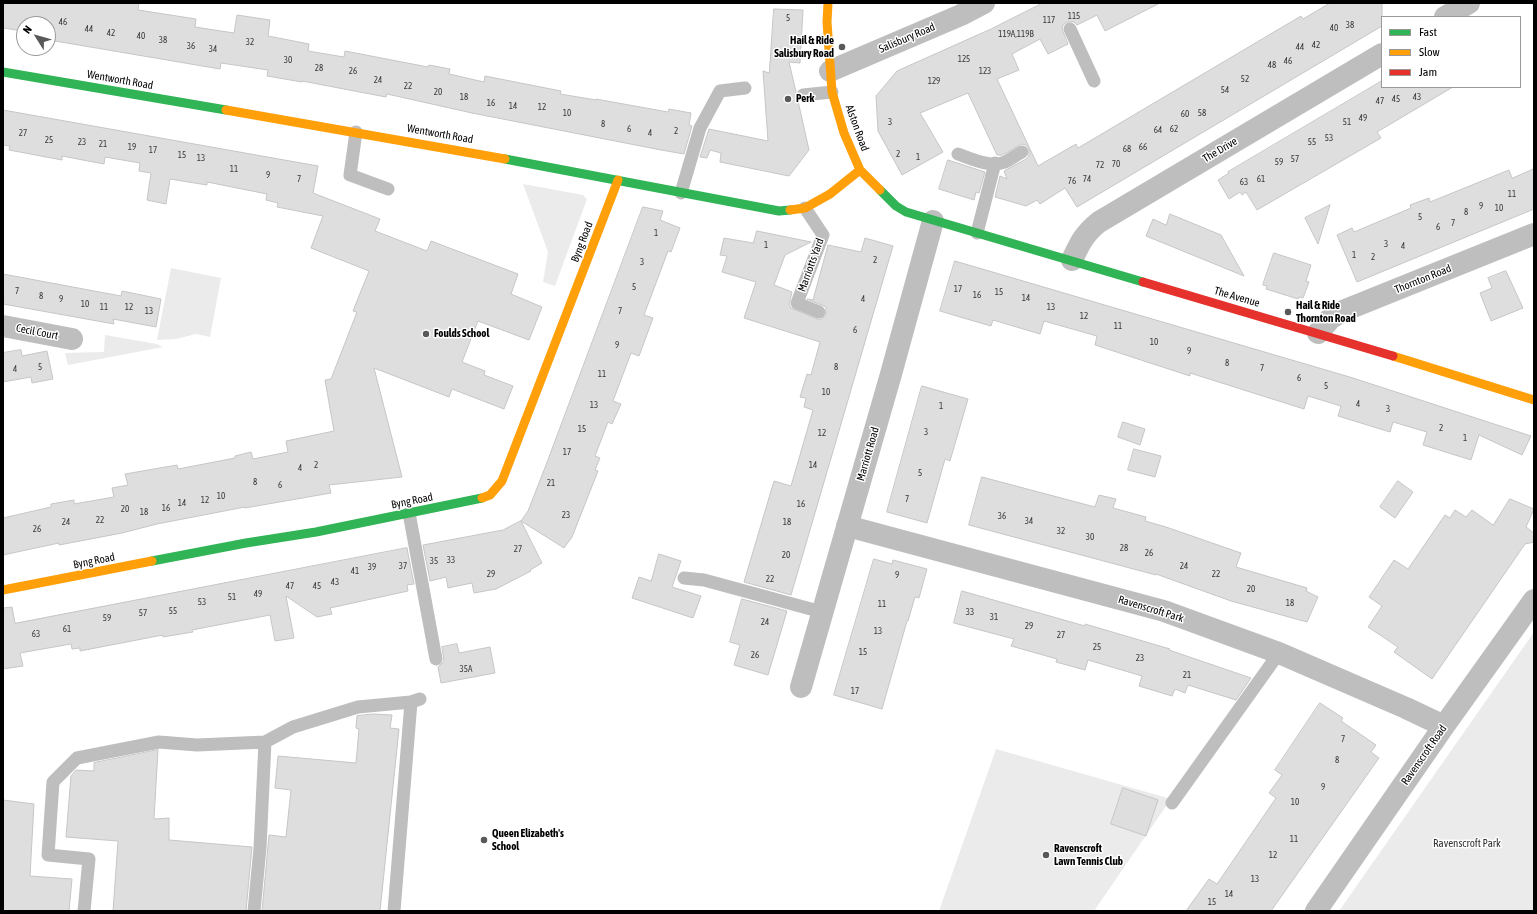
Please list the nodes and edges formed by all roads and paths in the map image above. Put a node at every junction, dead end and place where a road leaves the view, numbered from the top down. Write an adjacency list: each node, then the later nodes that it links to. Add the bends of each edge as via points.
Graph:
1 (828, 3): 7 (street, Alston Road)
2 (984, 3): 7 (street, Salisbury Road)
3 (1469, 3): 4 (street)
4 (1447, 16)
5 (1070, 29): 9 (lane)
6 (1381, 55): 25 (street, The Drive, via 1099,222 1087,231)
7 (830, 71): 11 (street, Alston Road)
8 (3, 72): 13 (street, Wentworth Road)
9 (1094, 82)
10 (745, 88): 20 (lane, via 720,90 700,128)
11 (832, 92): 12 (lane); 17 (street, Alston Road, via 844,133)
12 (803, 95)
13 (356, 132): 18 (street, Wentworth Road); 19 (lane, via 350,175)
14 (1022, 152): 16 (lane, via 1004,162)
15 (958, 154): 16 (lane, via 983,163)
16 (995, 163): 23 (lane)
17 (860, 170): 21 (street, Wentworth Road, via 830,194); 22 (street, Alston Road, via 896,206)
18 (618, 180): 20 (street, Wentworth Road); 31 (street, Byng Road, via 502,481 490,495)
19 (388, 189)
20 (680, 193): 21 (street, Wentworth Road, via 779,211)
21 (805, 208): 26 (lane, Marriotts Yard, via 823,235 797,303)
22 (933, 221): 23 (street, The Avenue); 32 (street, Marriott Road)
23 (977, 233): 25 (street, The Avenue)
24 (1532, 239): 28 (street, Thornton Road, via 1343,311 1330,319)
25 (1072, 260): 28 (street, The Avenue)
26 (819, 312)
27 (3, 326): 29 (street, Cecil Court)
28 (1318, 333): 30 (street, The Avenue)
29 (72, 339)
30 (1534, 400)
31 (409, 513): 34 (street, Byng Road); 38 (lane)
32 (847, 526): 36 (street, Marriott Road); 37 (street, Ravenscroft Park, via 1164,611)
33 (684, 578): 36 (lane, via 704,580)
34 (3, 590)
35 (1534, 600): 40 (street, Ravenscroft Road)
36 (822, 612): 39 (street, Marriott Road)
37 (1279, 653): 40 (street, Ravenscroft Park); 42 (lane)
38 (436, 659)
39 (801, 687)
40 (1444, 726): 46 (street, Ravenscroft Road)
41 (265, 742): 43 (lane, via 197,745 159,742 77,758 53,782 48,855 89,859); 44 (lane); 45 (lane, via 293,727 358,707 415,701)
42 (1172, 803)
43 (84, 911)
44 (254, 911)
45 (394, 911)
46 (1316, 911)

